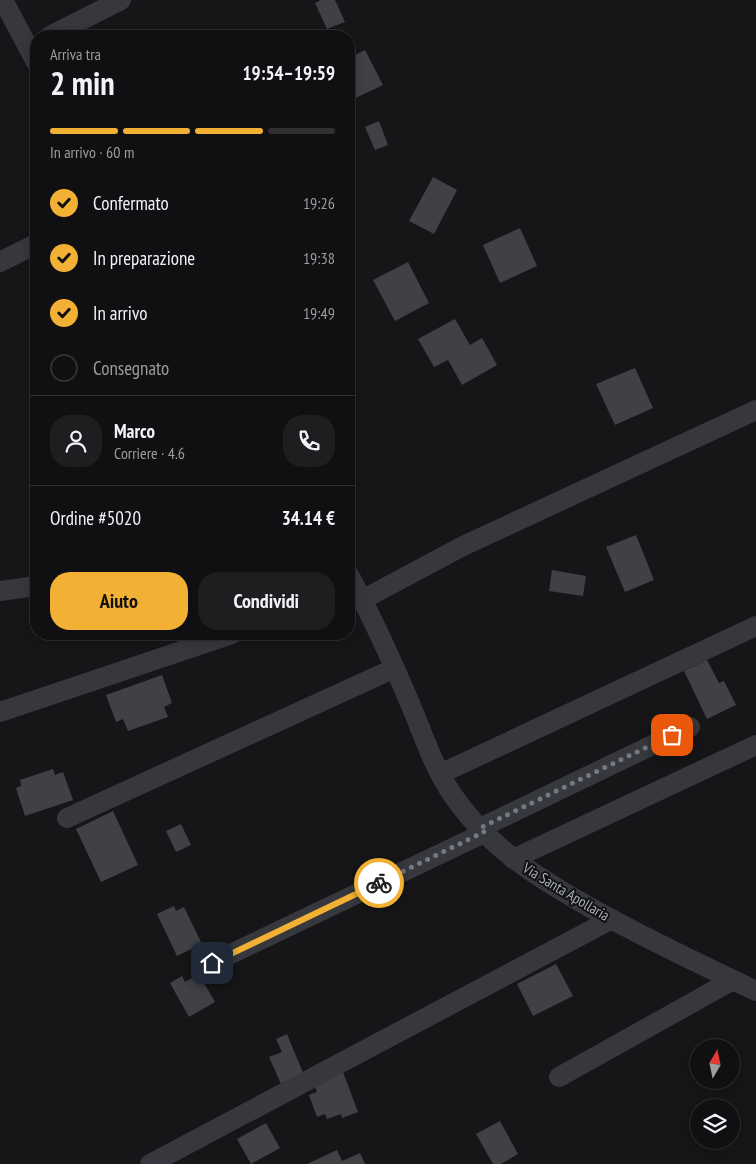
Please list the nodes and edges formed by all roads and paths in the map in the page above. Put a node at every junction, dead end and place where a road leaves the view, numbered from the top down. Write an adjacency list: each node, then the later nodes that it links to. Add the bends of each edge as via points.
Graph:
1 (3, 0): 4 (street)
2 (121, 0): 3 (street)
3 (62, 30)
4 (30, 44)
5 (30, 247): 6 (street)
6 (0, 262)
7 (756, 410): 9 (street, via 463,546)
8 (30, 587): 10 (street)
9 (355, 590)
10 (0, 592)
11 (355, 592): 14 (street, Via Santa Apollaria)
12 (756, 626): 18 (street)
13 (214, 640): 15 (street)
14 (395, 668): 18 (street, Via Santa Apollaria); 19 (street)
15 (0, 712)
16 (690, 727): 20 (street)
17 (756, 745): 21 (street)
18 (440, 774): 20 (street, Via Santa Apollaria, via 457,801)
19 (67, 818)
20 (482, 830): 21 (street, Via Santa Apollaria); 23 (street)
21 (513, 859): 22 (street, Via Santa Apollaria, via 542,880)
22 (612, 919): 24 (street, Via Santa Apollaria); 27 (street)
23 (212, 963)
24 (733, 980): 25 (street, Via Santa Apollaria); 26 (street)
25 (756, 991)
26 (559, 1077)
27 (150, 1164)

